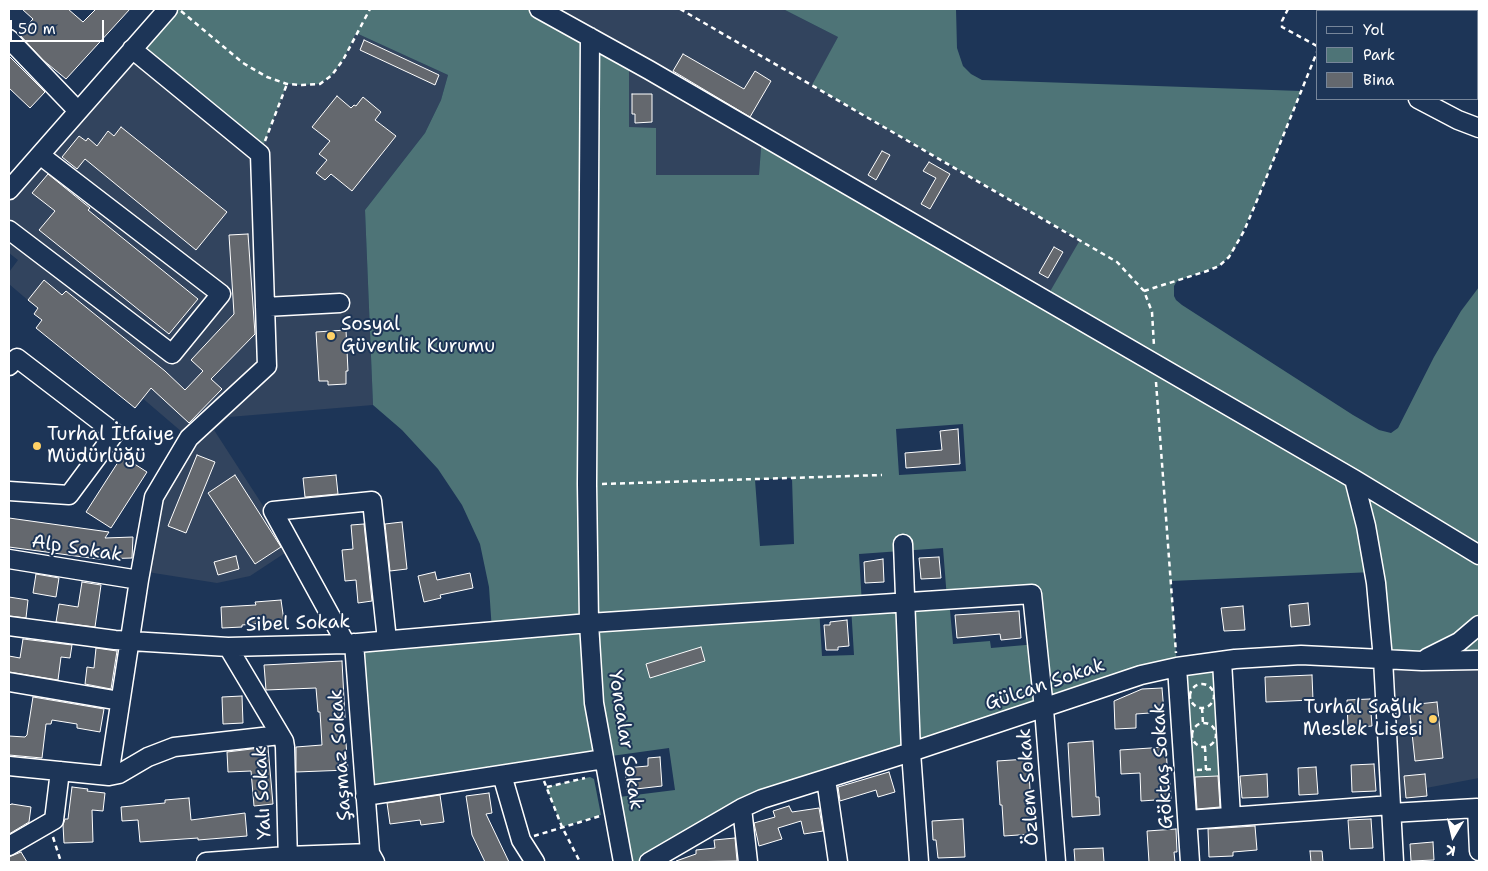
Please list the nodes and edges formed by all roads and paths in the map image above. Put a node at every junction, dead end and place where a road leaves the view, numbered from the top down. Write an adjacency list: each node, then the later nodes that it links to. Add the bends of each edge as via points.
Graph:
1 (170, 9): 8 (street); 10 (path, via 244,63)
2 (370, 9): 10 (path, via 332,75 320,84)
3 (1288, 9): 7 (path, via 1282,27)
4 (548, 11): 5 (street)
5 (590, 37): 23 (street); 24 (street, Yoncalar Sokak)
6 (9, 39): 12 (street)
7 (1316, 45)
8 (132, 49): 12 (street); 14 (street)
9 (1316, 54): 18 (path, via 1244,231 1229,257 1207,271)
10 (287, 84): 14 (path)
11 (1420, 100): 13 (street)
12 (78, 111): 15 (street)
13 (1479, 128)
14 (260, 154): 20 (street)
15 (40, 155): 16 (street); 17 (street, via 221,294 172,354)
16 (9, 190)
17 (9, 230)
18 (1144, 291)
19 (340, 304): 20 (street)
20 (265, 307): 29 (street, via 267,366 189,438 154,497)
21 (9, 366): 25 (street, via 17,358 115,433 69,495)
22 (882, 475): 24 (path)
23 (1354, 478): 27 (street); 38 (street, via 1376,583)
24 (587, 484): 31 (street, Yoncalar Sokak)
25 (9, 491)
26 (903, 544): 30 (street)
27 (1479, 555)
28 (9, 560): 29 (street, Alp Sokak)
29 (139, 580): 35 (street)
30 (905, 602): 31 (street, Sibel Sokak); 46 (street, Özlem Sokak, via 1032,594); 50 (street)
31 (589, 623): 34 (street, Sibel Sokak); 51 (street, Yoncalar Sokak, via 594,703)
32 (1479, 625): 41 (street, via 1458,642)
33 (9, 626): 35 (street, Sibel Sokak)
34 (387, 640): 36 (street, Sibel Sokak); 36 (street, via 372,501 273,511)
35 (130, 641): 37 (street, Sibel Sokak); 44 (street)
36 (350, 644): 37 (street, Sibel Sokak); 63 (street, Şaşmaz Sokak)
37 (228, 647): 48 (street, Yalı Sokak)
38 (1383, 659): 40 (street, Gülcan Sokak, via 1301,655); 41 (street, Gülcan Sokak); 65 (street)
39 (1479, 660): 41 (street, Gülcan Sokak)
40 (1222, 661): 42 (street, Gülcan Sokak); 53 (street)
41 (1422, 661)
42 (1177, 667): 46 (street, Gülcan Sokak); 57 (street, Göktaş Sokak)
43 (9, 682): 44 (street)
44 (120, 700): 59 (street)
45 (1202, 708): 45 (path, via 1212,703 1214,695 1208,686 1201,684 1194,687 1190,697 1195,706); 47 (path)
46 (1044, 709): 50 (street, Gülcan Sokak); 86 (street, Özlem Sokak)
47 (1203, 723): 49 (path, via 1210,725 1216,734 1212,744); 49 (path, via 1194,729 1192,736 1194,743)
48 (280, 735): 59 (street, via 174,747); 75 (street, Yalı Sokak, via 285,747)
49 (1205, 747): 55 (path)
50 (911, 752): 61 (street, Gülcan Sokak); 85 (street)
51 (604, 759): 54 (street); 66 (street, Yoncalar Sokak)
52 (9, 766): 56 (street)
53 (1228, 768): 55 (path); 67 (street)
54 (539, 769): 58 (street); 62 (path)
55 (1206, 770): 57 (path)
56 (60, 771): 59 (street); 68 (street)
57 (1184, 771): 69 (street, Göktaş Sokak)
58 (502, 775): 63 (street); 71 (street)
59 (109, 776)
60 (590, 777): 62 (path)
61 (826, 779): 64 (street, Gülcan Sokak); 84 (street)
62 (546, 787): 70 (path)
63 (365, 796): 74 (street, Şaşmaz Sokak)
64 (742, 808): 77 (street, Gülcan Sokak); 83 (street)
65 (1391, 809): 67 (street); 73 (street, via 1477,808); 88 (street)
66 (614, 811): 70 (path); 82 (street, Yoncalar Sokak)
67 (1231, 817): 69 (street)
68 (54, 820): 72 (street); 78 (path, via 52,836)
69 (1188, 820): 87 (street, Göktaş Sokak)
70 (562, 827): 71 (path); 81 (path)
71 (521, 840): 80 (street)
72 (9, 845)
73 (1479, 851)
74 (373, 858): 75 (street)
75 (288, 859): 76 (street)
76 (234, 861): 79 (street)
77 (654, 861)
78 (61, 862)
79 (206, 862)
80 (535, 862)
81 (580, 862)
82 (623, 862)
83 (748, 862)
84 (838, 862)
85 (919, 862)
86 (1056, 862)
87 (1190, 862)
88 (1394, 862)

